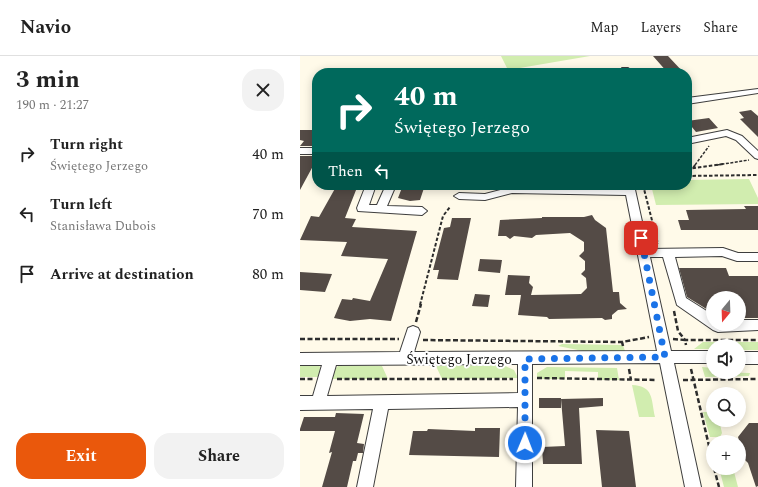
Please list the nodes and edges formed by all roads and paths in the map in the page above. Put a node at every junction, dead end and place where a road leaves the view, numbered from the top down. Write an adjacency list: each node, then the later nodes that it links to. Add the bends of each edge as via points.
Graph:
1 (757, 92): 2 (street)
2 (692, 100)
3 (715, 136): 4 (street); 7 (street, via 727,133 739,138); 8 (path)
4 (692, 140)
5 (300, 151): 6 (street)
6 (312, 151)
7 (754, 158): 8 (path)
8 (693, 168)
9 (692, 176): 10 (path)
10 (758, 176)
11 (369, 190): 17 (street, via 362,208)
12 (389, 190): 17 (street)
13 (512, 190): 15 (street, via 484,197)
14 (629, 190): 19 (street)
15 (459, 196)
16 (450, 206): 25 (path, via 443,216)
17 (381, 208): 18 (street)
18 (422, 211)
19 (644, 253): 20 (street); 30 (street)
20 (668, 253): 21 (street, via 723,252 737,257); 22 (street, via 681,301)
21 (758, 257)
22 (706, 317)
23 (746, 325): 24 (street)
24 (758, 325)
25 (412, 336): 26 (path); 29 (path); 36 (street)
26 (300, 339)
27 (685, 340): 28 (path)
28 (758, 340)
29 (622, 342)
30 (665, 357): 31 (street, Świętego Jerzego); 37 (street, Świętego Jerzego); 47 (street)
31 (706, 357)
32 (300, 358): 33 (street, Świętego Jerzego)
33 (331, 358): 36 (street, Świętego Jerzego); 41 (street)
34 (746, 358): 35 (street)
35 (758, 358)
36 (405, 359): 37 (street, Świętego Jerzego)
37 (525, 359): 39 (street)
38 (693, 380): 43 (path)
39 (525, 400): 42 (street); 46 (street)
40 (300, 403): 41 (street)
41 (318, 403): 42 (street)
42 (382, 403): 45 (street)
43 (706, 435)
44 (716, 475): 48 (path)
45 (365, 487)
46 (524, 487)
47 (692, 487)
48 (719, 487)

